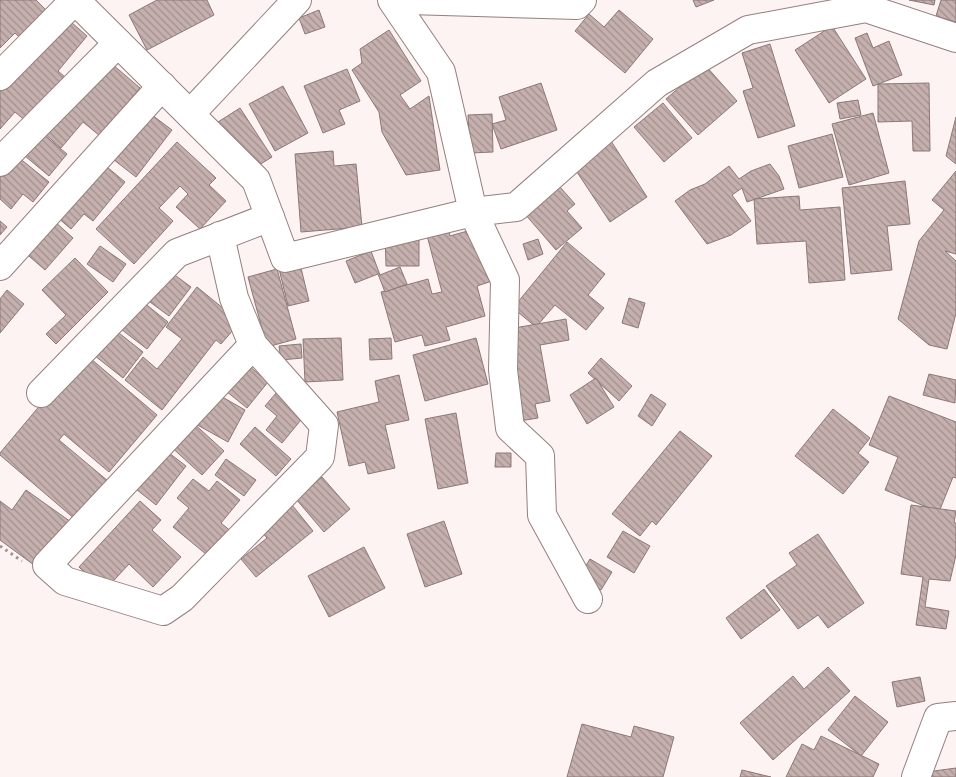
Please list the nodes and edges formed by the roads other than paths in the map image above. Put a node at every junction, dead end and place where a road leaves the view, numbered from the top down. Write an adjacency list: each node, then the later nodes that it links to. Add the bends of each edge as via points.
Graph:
1 (75, 0): 7 (street); 8 (street)
2 (297, 0): 10 (street)
3 (392, 0): 12 (street, via 441,72)
4 (409, 0): 5 (street, via 577,5)
5 (582, 0)
6 (956, 38): 12 (street, via 866,8 748,30 658,83 516,207)
7 (118, 42): 9 (street); 11 (street)
8 (0, 76)
9 (162, 86): 10 (street); 15 (street)
10 (190, 114): 13 (street, via 256,180)
11 (0, 162)
12 (473, 212): 13 (street, via 285,258); 18 (street, via 505,280 503,370 510,428 540,456 542,515)
13 (270, 217): 14 (street)
14 (220, 236): 16 (street, via 234,298); 17 (street, via 177,253)
15 (0, 266)
16 (254, 345): 16 (street, via 324,425 320,458 182,598 163,611 65,581 47,565)
17 (41, 393)
18 (588, 600)
19 (956, 716): 20 (street, via 938,718)
20 (916, 777)

